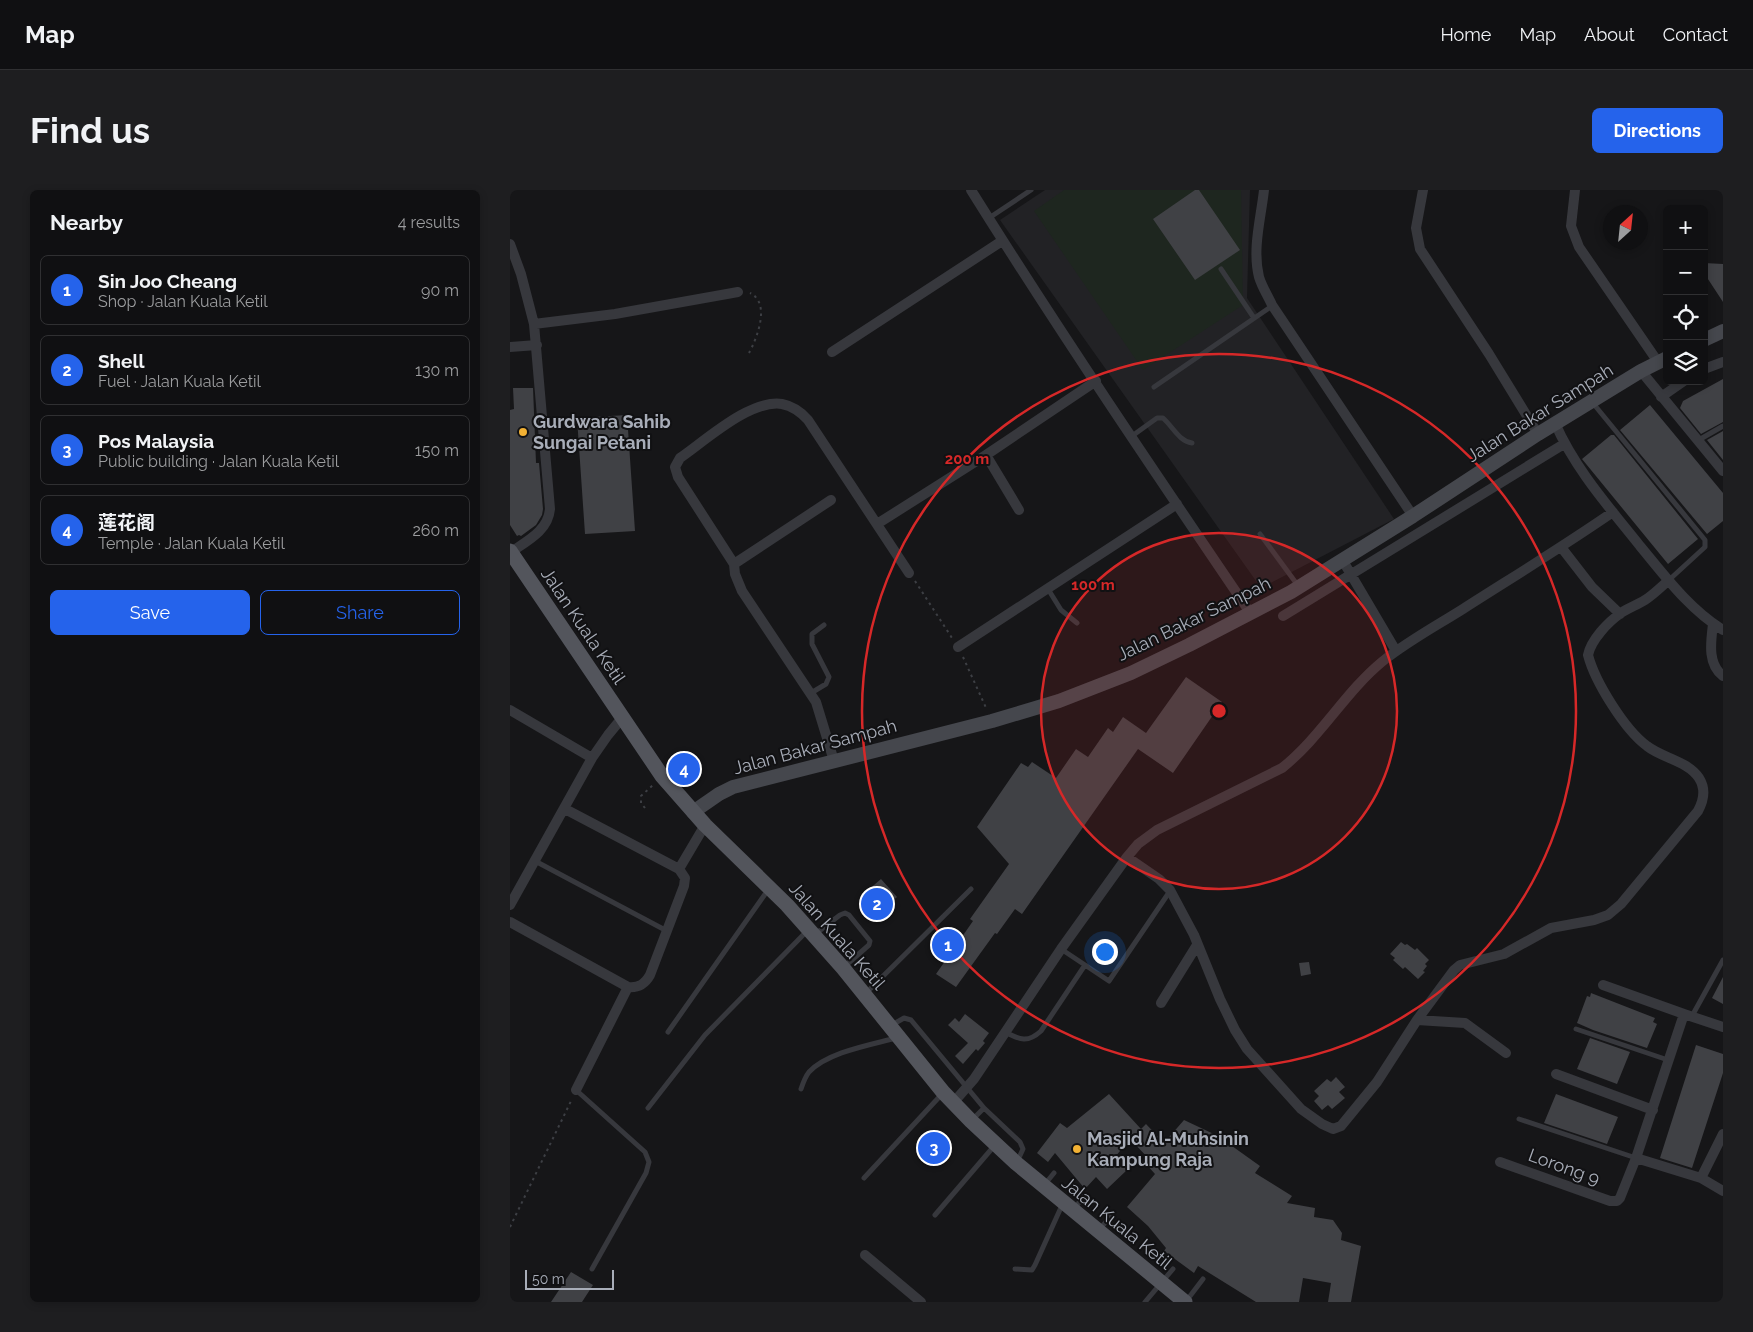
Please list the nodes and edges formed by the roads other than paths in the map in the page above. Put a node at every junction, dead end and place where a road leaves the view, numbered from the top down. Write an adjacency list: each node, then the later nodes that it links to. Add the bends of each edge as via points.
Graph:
1 (971, 190): 6 (street)
2 (1031, 190): 6 (lane)
3 (1264, 190): 11 (street, via 1256,256 1259,278)
4 (1423, 190): 30 (street, via 1416,228 1420,249)
5 (1575, 190): 19 (street, via 1572,226 1579,247)
6 (989, 218): 7 (street)
7 (1002, 241): 18 (street); 23 (street)
8 (510, 244): 13 (street)
9 (1220, 269): 12 (lane)
10 (738, 292): 13 (street, via 615,314)
11 (1272, 305): 12 (lane); 41 (street)
12 (1254, 318): 25 (lane)
13 (534, 324): 16 (street)
14 (1723, 332): 15 (main road)
15 (1708, 338)
16 (537, 345): 17 (street); 45 (street, via 549,517 544,528)
17 (510, 346)
18 (832, 352)
19 (1662, 360): 22 (main road, Jalan Bakar Sampah)
20 (1723, 362): 21 (street)
21 (1708, 368)
22 (1641, 372): 26 (street); 27 (main road, Jalan Bakar Sampah)
23 (1096, 381): 31 (street); 35 (street)
24 (1678, 385): 26 (street)
25 (1154, 388)
26 (1661, 397): 32 (street)
27 (1592, 401): 28 (main road, Jalan Bakar Sampah); 50 (lane, via 1705,540 1704,547)
28 (1554, 424): 30 (main road, Jalan Bakar Sampah); 34 (street)
29 (1723, 426): 32 (lane)
30 (1538, 434): 41 (main road, Jalan Bakar Sampah)
31 (1132, 436): 33 (lane, via 1157,418 1163,418 1181,438); 38 (street)
32 (1696, 441): 36 (street)
33 (1192, 443)
34 (1564, 444): 40 (street); 49 (street)
35 (986, 455): 39 (street); 42 (street)
36 (1723, 471)
37 (831, 500): 47 (street)
38 (1177, 504): 52 (street); 53 (street)
39 (1019, 510)
40 (1613, 512): 44 (street); 50 (street)
41 (1413, 516): 46 (main road, Jalan Bakar Sampah)
42 (877, 524): 47 (street, via 808,420 782,404 760,407 746,412 712,435 680,458 676,467 678,477); 48 (street)
43 (1260, 534): 51 (lane)
44 (1561, 547): 54 (street, via 1592,587); 61 (street)
45 (510, 551): 65 (main road, Jalan Kuala Ketil)
46 (1343, 561): 49 (street); 51 (main road, Jalan Bakar Sampah)
47 (734, 564): 63 (street, via 742,591)
48 (909, 573)
49 (1351, 575): 55 (street); 61 (street)
50 (1668, 580): 54 (street, via 1645,600); 57 (street)
51 (1299, 587): 53 (main road, Jalan Bakar Sampah)
52 (1047, 589): 56 (lane, via 1061,610); 60 (street)
53 (1252, 614): 67 (main road, Jalan Bakar Sampah, via 1131,673 1059,701)
54 (1620, 614): 91 (street, via 1595,639 1589,649 1590,662 1606,696 1638,738 1647,747 1691,769 1699,777 1703,802 1621,904 1608,915 1551,928 1504,954 1460,965)
55 (1283, 616)
56 (1077, 623)
57 (1713, 624): 59 (street); 62 (street, via 1712,655)
58 (824, 625): 63 (lane, via 812,634 812,644 829,677 826,684)
59 (1723, 630)
60 (958, 647)
61 (1396, 651): 71 (street, via 1367,676 1300,754 1282,768 1157,830 1142,840)
62 (1723, 676)
63 (811, 693): 67 (street)
64 (510, 710): 66 (street)
65 (622, 718): 66 (street); 69 (main road, Jalan Kuala Ketil, via 662,776)
66 (592, 758): 68 (street)
67 (834, 761): 69 (main road, Jalan Bakar Sampah, via 733,787)
68 (565, 809): 72 (street); 73 (street)
69 (693, 812): 70 (main road, Jalan Kuala Ketil)
70 (705, 825): 73 (street); 74 (main road, Jalan Kuala Ketil)
71 (1127, 857): 76 (street); 82 (street)
72 (535, 861): 77 (street); 79 (lane)
73 (679, 869): 79 (street, via 685,878 684,886)
74 (770, 888): 80 (main road, Jalan Kuala Ketil); 94 (lane)
75 (971, 889): 88 (lane)
76 (1170, 890): 81 (street); 84 (lane, via 1109,981)
77 (510, 905)
78 (510, 922): 87 (street)
79 (667, 931): 87 (street, via 646,982)
80 (811, 932): 85 (main road, Jalan Kuala Ketil); 85 (lane, via 845,913 869,938 869,945); 104 (lane, via 705,1035)
81 (1197, 945): 89 (street); 91 (street, via 1231,1022 1247,1049 1301,1110 1333,1128 1342,1126 1377,1082)
82 (1061, 950): 84 (lane); 96 (street)
83 (1723, 960): 90 (lane)
84 (1085, 965): 96 (lane, via 1034,1037 1025,1040)
85 (842, 968): 88 (main road, Jalan Kuala Ketil)
86 (1603, 984): 90 (street)
87 (628, 987): 102 (street)
88 (865, 995): 95 (main road, Jalan Kuala Ketil)
89 (1161, 1003)
90 (1688, 1015): 92 (street); 98 (street)
91 (1417, 1020): 97 (street, via 1465,1023)
92 (1723, 1027)
93 (1576, 1029): 98 (lane)
94 (668, 1032)
95 (895, 1032): 100 (lane, via 904,1018 911,1020); 101 (lane, via 828,1059 809,1072); 103 (main road, Jalan Kuala Ketil)
96 (1005, 1032): 100 (street)
97 (1506, 1053)
98 (1669, 1060): 106 (street)
99 (1556, 1074): 106 (street)
100 (967, 1088): 103 (street); 105 (lane)
101 (801, 1089)
102 (576, 1090): 125 (lane, via 645,1152 649,1162 646,1173)
103 (948, 1097): 108 (main road, Jalan Kuala Ketil); 115 (lane)
104 (648, 1108)
105 (984, 1108): 108 (lane); 113 (lane, via 1020,1142 1023,1149)
106 (1652, 1110): 111 (street)
107 (1519, 1119): 111 (lane)
108 (971, 1121): 110 (main road, Jalan Kuala Ketil)
109 (1723, 1134): 116 (street)
110 (996, 1144): 113 (main road, Jalan Kuala Ketil); 121 (lane)
111 (1636, 1158): 112 (street, Lorong 9, via 1616,1201); 116 (street)
112 (1500, 1162)
113 (1016, 1164): 117 (main road, Jalan Kuala Ketil)
114 (1054, 1173): 117 (lane)
115 (864, 1178)
116 (1701, 1178): 118 (street)
117 (1044, 1187): 120 (main road, Jalan Kuala Ketil)
118 (1723, 1191)
119 (1084, 1196): 120 (lane)
120 (1068, 1207): 123 (main road, Jalan Kuala Ketil); 126 (lane, via 1032,1270)
121 (935, 1215)
122 (1110, 1217): 123 (lane)
123 (1098, 1231): 129 (main road, Jalan Kuala Ketil)
124 (865, 1255): 130 (street)
125 (592, 1269)
126 (1015, 1269)
127 (1173, 1269): 129 (lane)
128 (1203, 1279): 132 (lane)
129 (1161, 1283): 131 (lane); 132 (main road, Jalan Kuala Ketil)
130 (921, 1302)
131 (1145, 1302)
132 (1185, 1302)

